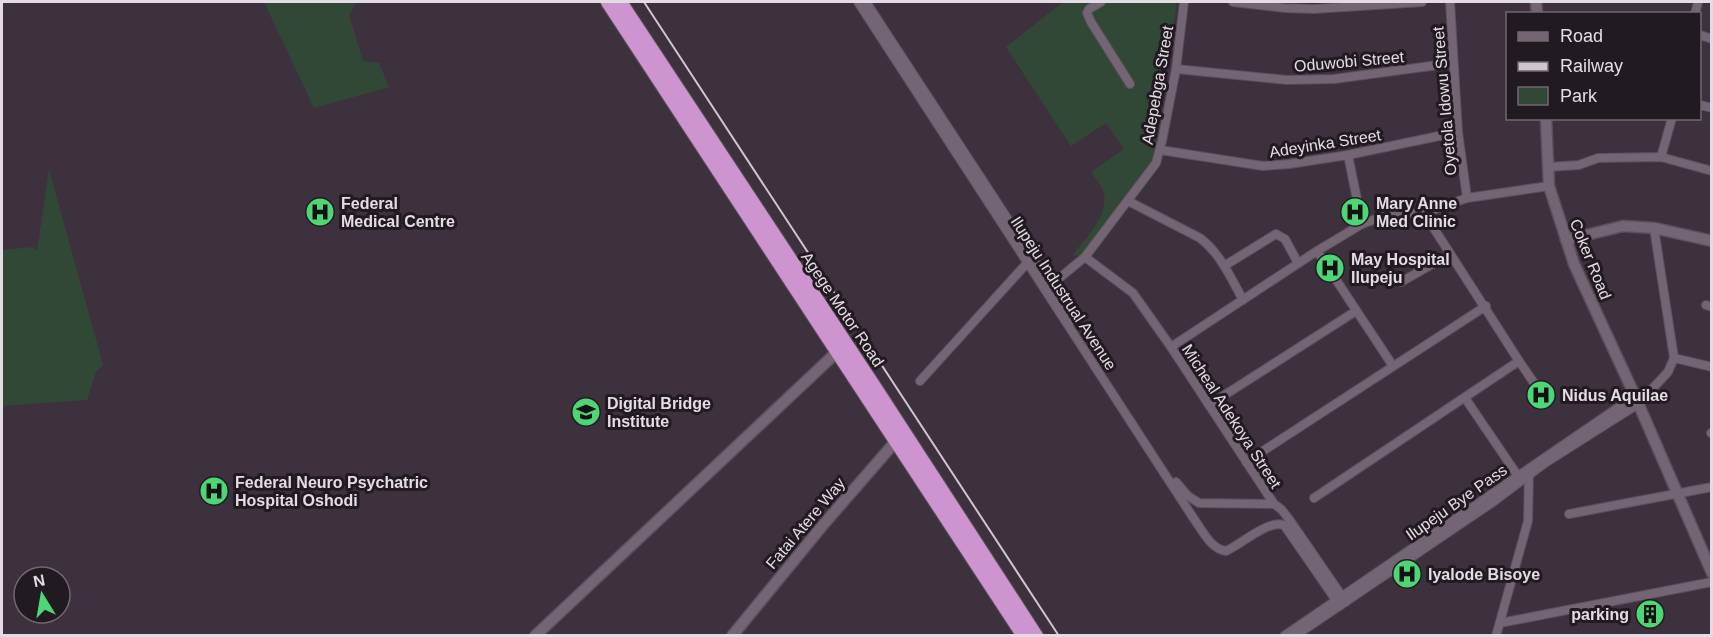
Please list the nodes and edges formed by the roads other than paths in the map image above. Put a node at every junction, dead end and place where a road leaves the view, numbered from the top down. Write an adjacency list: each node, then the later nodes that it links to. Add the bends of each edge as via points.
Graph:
1 (608, 2): 42 (highway, Agege Motor Road)
2 (620, 2): 52 (highway, Agege Motor Road)
3 (858, 2): 33 (street, Ilupeju Industrual Avenue)
4 (866, 2): 37 (street, Ilupeju Industrual Avenue)
5 (1101, 2): 13 (street, via 1087,14)
6 (1184, 2): 12 (street, Adepebga Street)
7 (1233, 2): 10 (street)
8 (1422, 2): 10 (street, via 1346,8)
9 (1450, 2): 11 (street, Oyetola Idowu Street)
10 (1285, 5)
11 (1453, 63): 12 (street, Oduwobi Street, via 1334,79 1287,80); 16 (street, Oyetola Idowu Street)
12 (1176, 69): 17 (street, Adepebga Street)
13 (1130, 84)
14 (1545, 120): 20 (street, Coker Road)
15 (1671, 120): 19 (street)
16 (1458, 132): 18 (street, Adeyinka Street); 23 (street, Oyetola Idowu Street)
17 (1160, 150): 18 (street, Adeyinka Street, via 1263,166); 24 (street, Adepebga Street, via 1153,168)
18 (1348, 154): 26 (street)
19 (1661, 157): 20 (street, via 1598,158 1579,165); 21 (street)
20 (1548, 167): 22 (street, Coker Road)
21 (1712, 171)
22 (1549, 186): 23 (street); 28 (street, Coker Road)
23 (1467, 198): 25 (street)
24 (1128, 201): 32 (street, Adepebga Street); 35 (street, via 1200,238)
25 (1424, 213): 26 (street, via 1387,216); 31 (street)
26 (1362, 224): 30 (street)
27 (1654, 228): 28 (street, via 1623,226); 29 (street); 43 (street)
28 (1566, 240): 49 (street, Coker Road)
29 (1712, 241)
30 (1317, 251): 34 (street); 40 (street)
31 (1450, 254): 36 (street); 39 (street)
32 (1084, 257): 37 (street, Adepebga Street); 41 (street, Micheal Adekoya Street, via 1133,293)
33 (1028, 262): 47 (street); 63 (street, Ilupeju Industrual Avenue, via 1212,544 1226,551 1268,526 1284,525)
34 (1298, 263): 35 (street, via 1285,239 1276,234); 38 (street)
35 (1224, 266): 38 (street)
36 (1401, 282)
37 (1051, 285): 59 (street, Ilupeju Industrual Avenue, via 1120,399 1188,496 1199,503)
38 (1243, 300): 41 (street)
39 (1486, 306): 44 (street); 45 (street)
40 (1356, 311): 45 (street); 51 (street)
41 (1171, 347): 51 (street, Micheal Adekoya Street)
42 (837, 352): 52 (highway, Agege Motor Road); 65 (street)
43 (1674, 358): 46 (street); 49 (street, Ilupeju Bye Pass, via 1668,372)
44 (1519, 361): 48 (street); 50 (street)
45 (1394, 366): 53 (street)
46 (1712, 367)
47 (920, 381)
48 (1464, 398): 55 (street); 58 (street)
49 (1639, 398): 54 (street, Ilupeju Bye Pass); 57 (street, Coker Road)
50 (1547, 402)
51 (1209, 405): 53 (street, Micheal Adekoya Street)
52 (901, 438): 66 (street, Fatai Atere Way); 67 (highway, Agege Motor Road); 68 (highway, Agege Motor Road)
53 (1246, 462): 59 (street, Micheal Adekoya Street)
54 (1529, 471): 55 (street, Ilupeju Bye Pass); 63 (street, Ilupeju Bye Pass, via 1493,502); 64 (street, via 1528,521)
55 (1518, 476): 63 (street, Ilupeju Bye Pass)
56 (1712, 487): 57 (street)
57 (1676, 494): 60 (street); 61 (street, Coker Road)
58 (1314, 498)
59 (1274, 504): 63 (street, Micheal Adekoya Street, via 1289,519)
60 (1569, 514)
61 (1712, 573)
62 (1712, 582): 64 (street)
63 (1341, 602): 69 (street, Ilupeju Bye Pass); 70 (street, Ilupeju Bye Pass)
64 (1500, 623): 71 (street)
65 (535, 636)
66 (732, 636)
67 (1024, 636)
68 (1036, 636)
69 (1284, 636)
70 (1295, 636)
71 (1496, 636)

